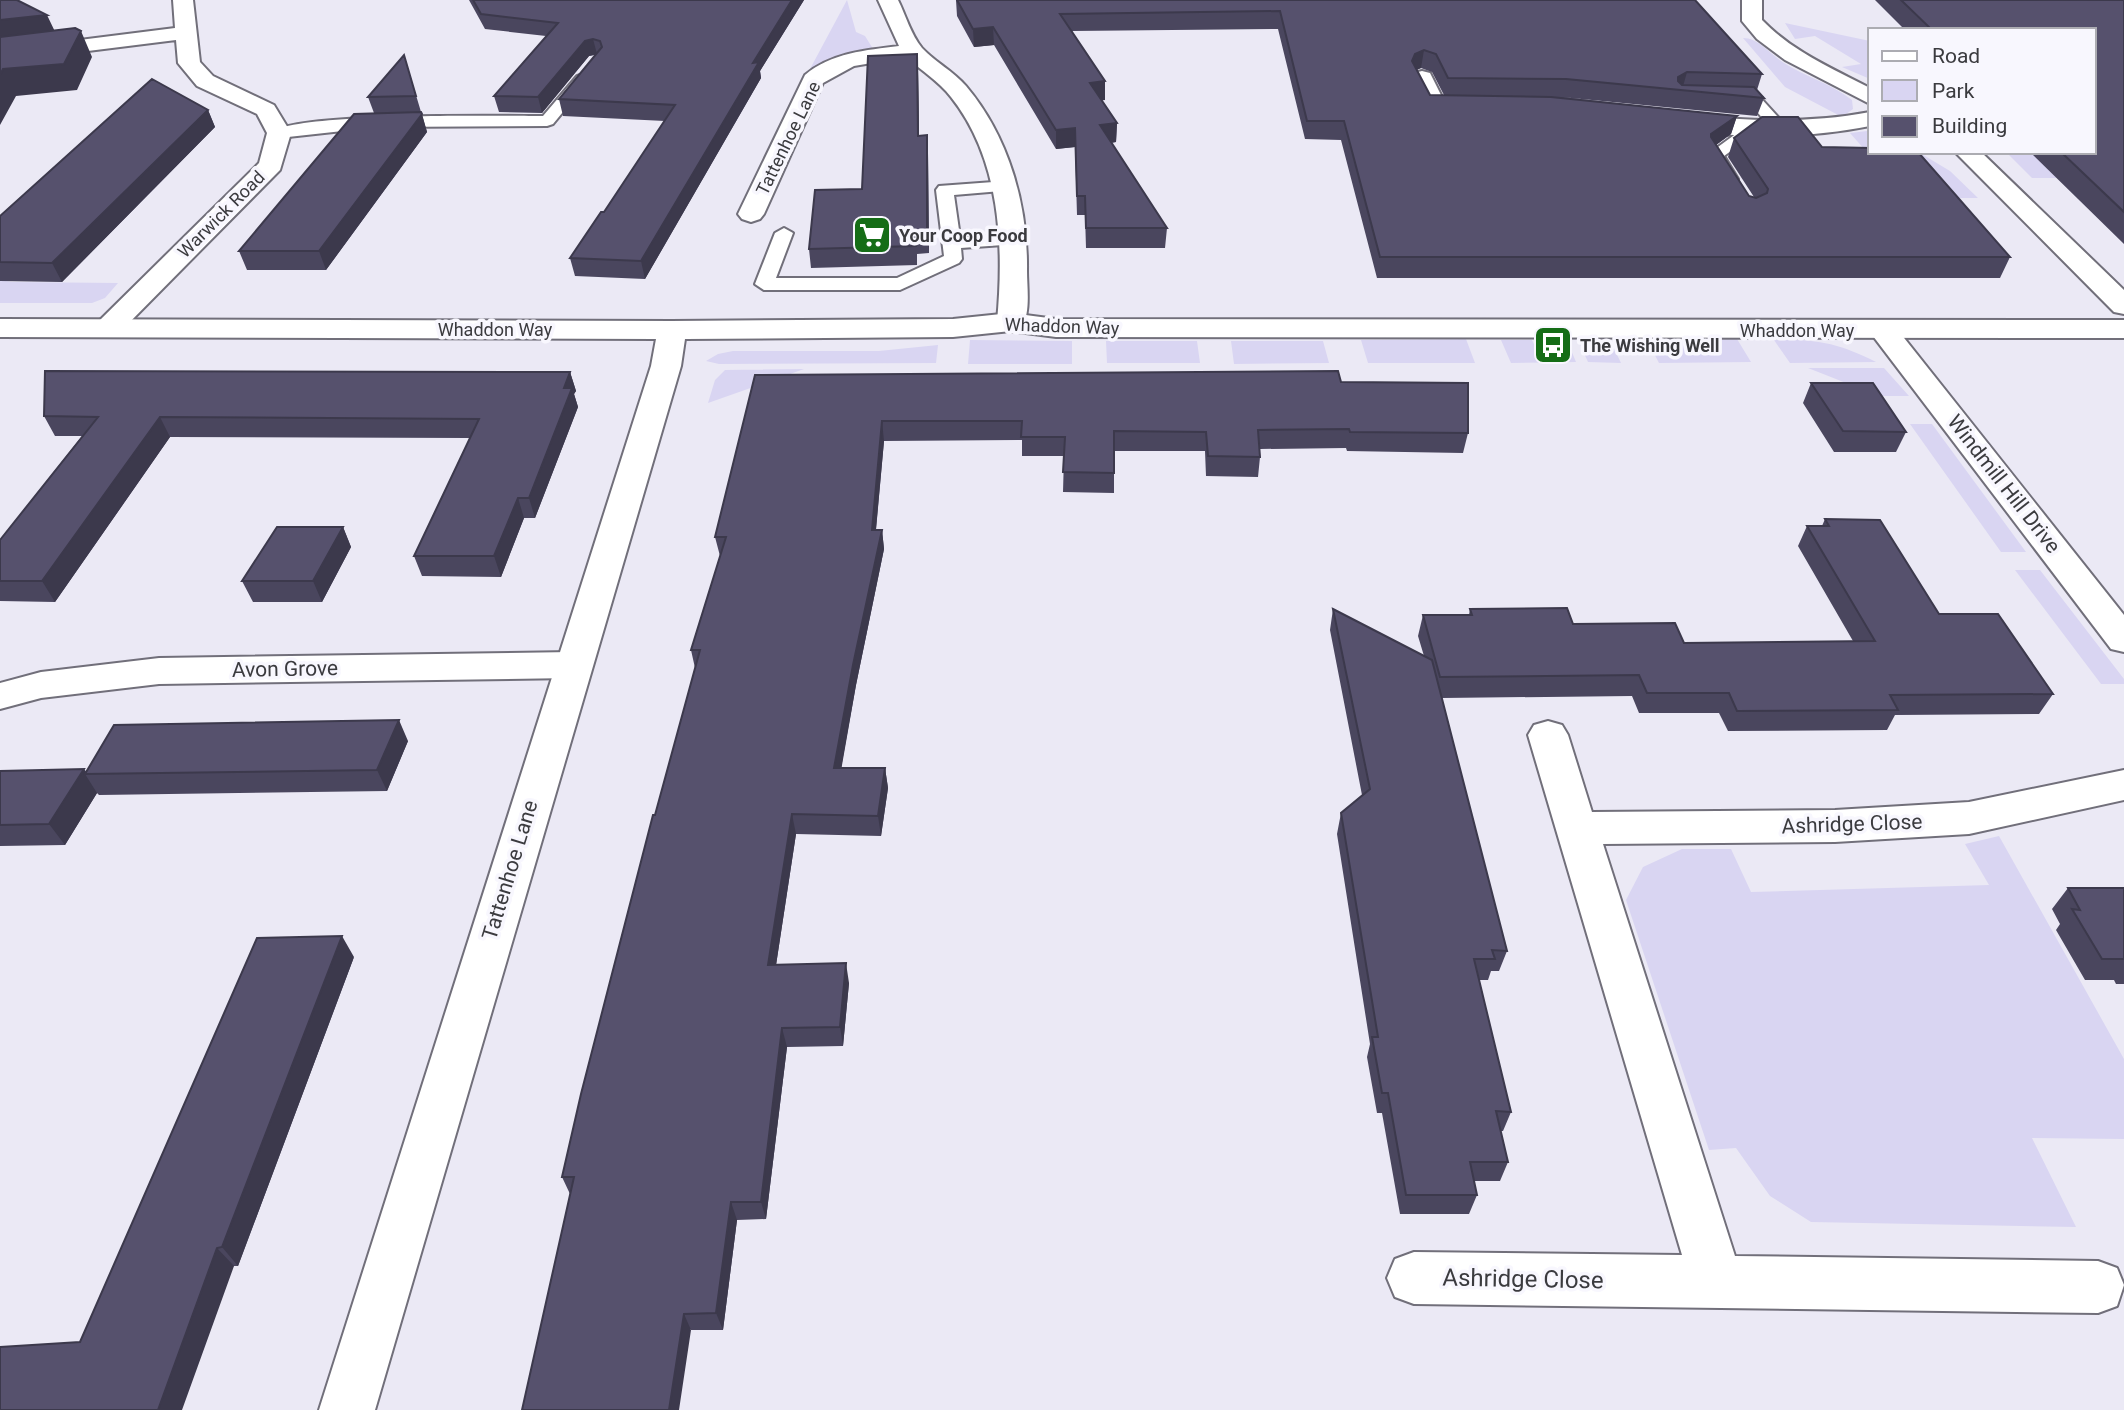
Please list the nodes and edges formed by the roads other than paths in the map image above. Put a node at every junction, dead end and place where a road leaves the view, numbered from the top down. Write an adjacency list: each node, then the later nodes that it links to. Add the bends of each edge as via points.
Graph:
1 (183, 0): 4 (street)
2 (888, 0): 5 (street)
3 (1752, 0): 9 (street, via 1752,21 1767,39 1799,62)
4 (185, 33): 6 (street); 16 (street, via 189,63 205,82 265,110)
5 (913, 50): 18 (street, via 958,91 990,138); 20 (street, Tattenhoe Lane, via 821,71)
6 (0, 56)
7 (596, 61): 16 (lane, via 547,121 394,120)
8 (1422, 78): 11 (street, via 1435,106)
9 (1868, 96)
10 (1717, 98): 15 (lane, via 1753,98)
11 (1491, 106)
12 (1653, 118): 14 (street)
13 (1868, 119): 15 (street)
14 (1744, 128): 15 (street); 19 (lane, via 1745,135 1715,155)
15 (1781, 129)
16 (279, 133): 26 (street, Warwick Road, via 271,165)
17 (1969, 154): 24 (street)
18 (1007, 186): 22 (street); 23 (lane, via 945,190)
19 (1736, 188)
20 (751, 214)
21 (784, 233): 23 (lane, via 764,284 900,284 953,259)
22 (1011, 240): 23 (lane); 25 (street)
23 (952, 243)
24 (2124, 306)
25 (1011, 322): 29 (street, Whaddon Way, via 953,328); 30 (street, Whaddon Way, via 1056,328)
26 (109, 327): 27 (street, Whaddon Way); 29 (street, Whaddon Way)
27 (0, 328)
28 (2124, 329): 30 (street, Whaddon Way)
29 (672, 330): 32 (street, Tattenhoe Lane, via 666,366)
30 (1883, 330): 31 (street, Windmill Hill Drive)
31 (2124, 640)
32 (572, 666): 33 (street, Avon Grove, via 159,671 41,685); 40 (street, Tattenhoe Lane)
33 (0, 695)
34 (1548, 735): 36 (street)
35 (2124, 785): 36 (street, Ashridge Close, via 1969,818 1835,826)
36 (1577, 828): 38 (street)
37 (1414, 1278): 38 (street, Ashridge Close)
38 (1716, 1281): 39 (street, Ashridge Close)
39 (2098, 1287)
40 (347, 1410)

